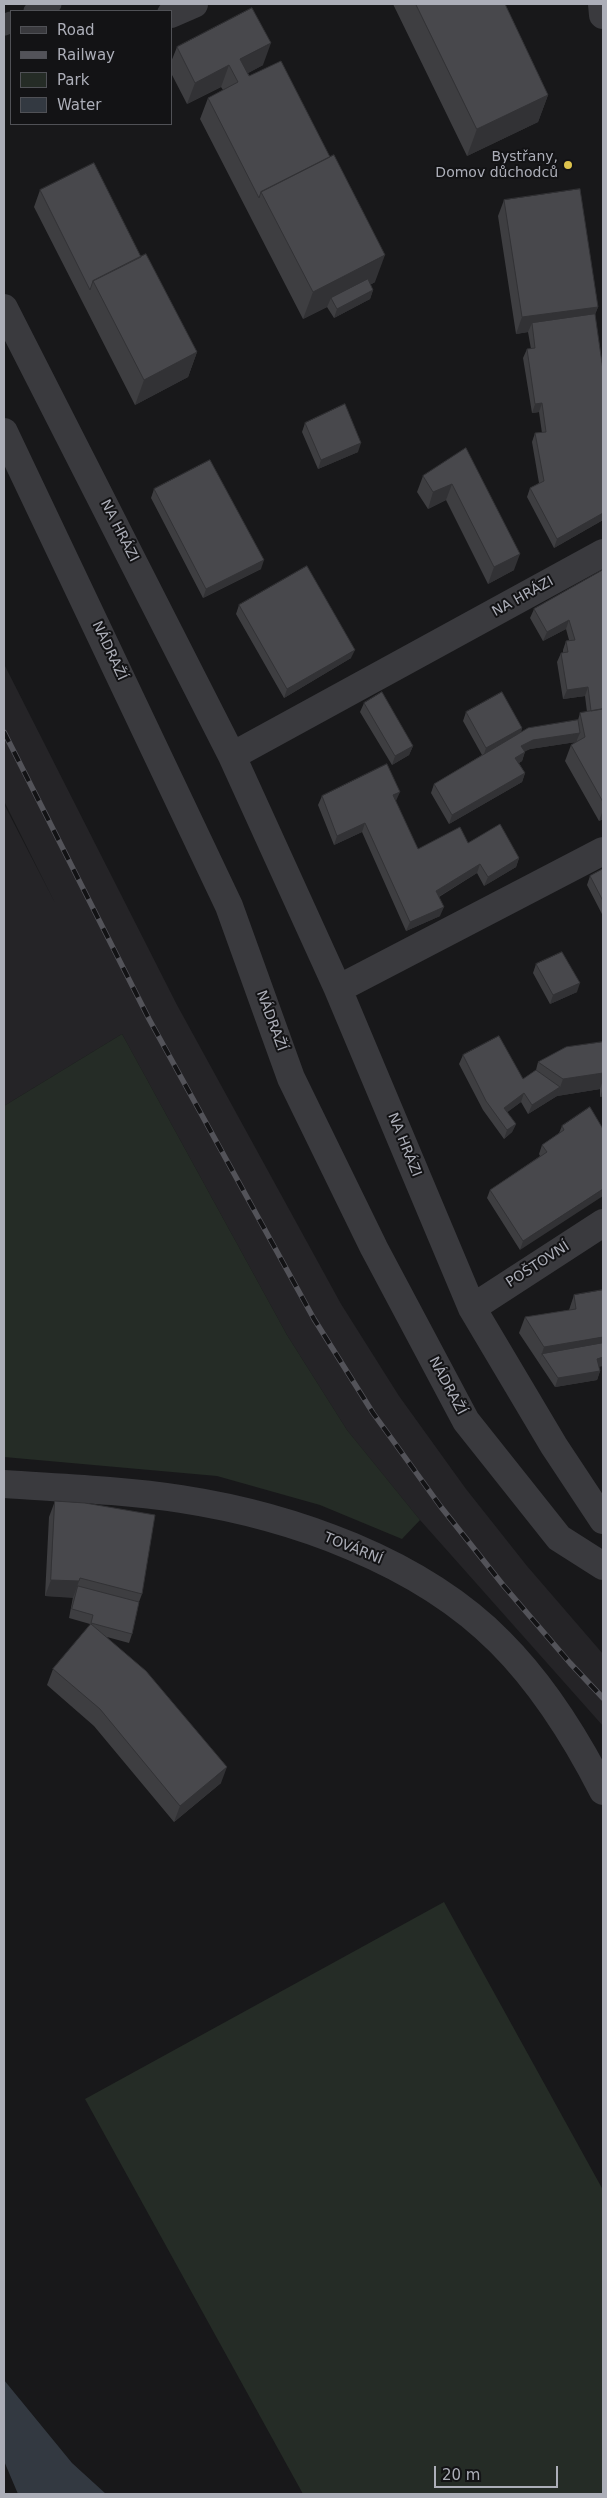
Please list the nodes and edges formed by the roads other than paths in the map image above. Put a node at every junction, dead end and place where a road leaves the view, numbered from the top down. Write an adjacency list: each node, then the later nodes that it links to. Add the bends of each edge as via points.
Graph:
1 (51, 4): 4 (lane)
2 (194, 4): 5 (street)
3 (602, 4): 6 (street)
4 (36, 10)
5 (172, 14)
6 (603, 15)
7 (4, 308): 10 (street, NA HRÁZI)
8 (4, 432): 17 (street, NÁDRAŽÍ, via 229,906 291,1078 379,1257 466,1421 559,1538)
9 (603, 553): 10 (street, NA HRÁZI)
10 (232, 756): 12 (street, NA HRÁZI)
11 (603, 851): 12 (street)
12 (338, 989): 14 (street, NA HRÁZI)
13 (603, 1223): 14 (street, POŠTOVNÍ)
14 (472, 1308): 16 (street, NA HRÁZI, via 554,1446)
15 (4, 1484): 18 (street, TOVÁRNÍ, via 128,1492 234,1509 293,1526 392,1564 467,1612 500,1642 547,1698)
16 (603, 1520)
17 (603, 1566)
18 (603, 1791)

